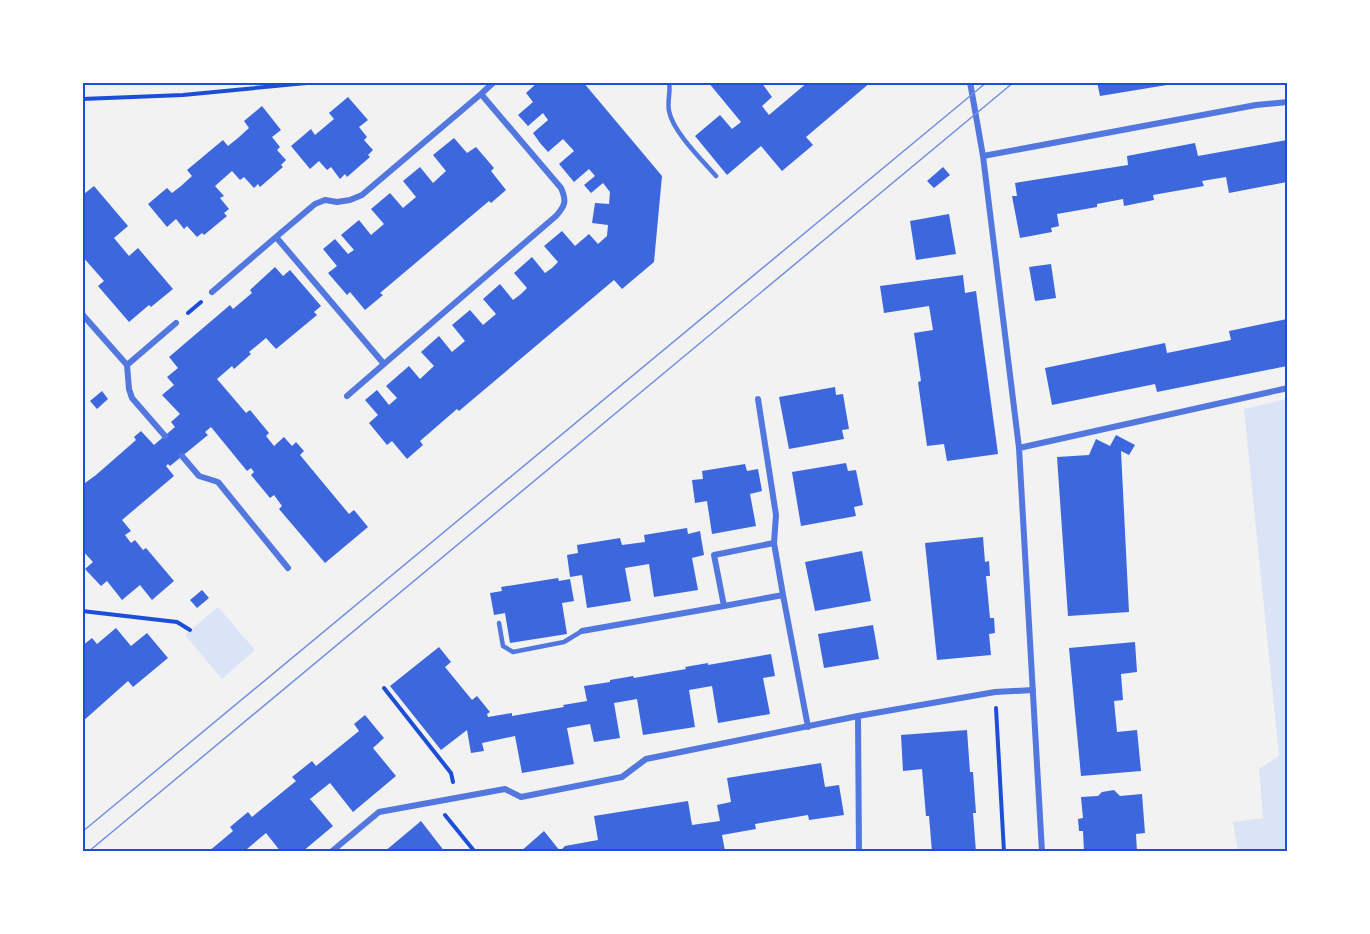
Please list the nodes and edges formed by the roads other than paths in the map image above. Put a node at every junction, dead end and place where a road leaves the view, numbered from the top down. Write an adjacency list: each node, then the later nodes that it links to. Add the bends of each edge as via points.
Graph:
1 (495, 82): 4 (street)
2 (669, 82): 7 (lane, via 669,110 675,126)
3 (970, 82): 6 (street)
4 (481, 94): 8 (street, via 362,195 315,204); 12 (street, via 561,188 566,198 564,207)
5 (1287, 102): 6 (street)
6 (983, 156): 18 (street)
7 (716, 176)
8 (276, 237): 9 (street); 12 (street)
9 (213, 292)
10 (82, 314): 13 (street)
11 (176, 323): 13 (street)
12 (384, 364): 15 (street)
13 (127, 365): 17 (street, via 132,398)
14 (1287, 388): 18 (street)
15 (347, 396)
16 (758, 399): 20 (street, via 776,515)
17 (165, 436)
18 (1019, 448): 26 (street)
19 (182, 456): 21 (street, via 199,476 218,482)
20 (774, 543): 22 (street); 23 (street, via 714,555)
21 (288, 568)
22 (783, 595): 23 (street); 28 (street)
23 (724, 606): 25 (street)
24 (499, 623): 25 (lane, via 503,646 513,652 564,642)
25 (582, 631)
26 (1033, 690): 27 (street, via 995,692); 31 (street)
27 (858, 716): 28 (street); 30 (street)
28 (808, 728): 29 (street, via 646,759 622,777 588,784 521,797 505,789 379,812)
29 (331, 852)
30 (859, 852)
31 (1042, 852)

